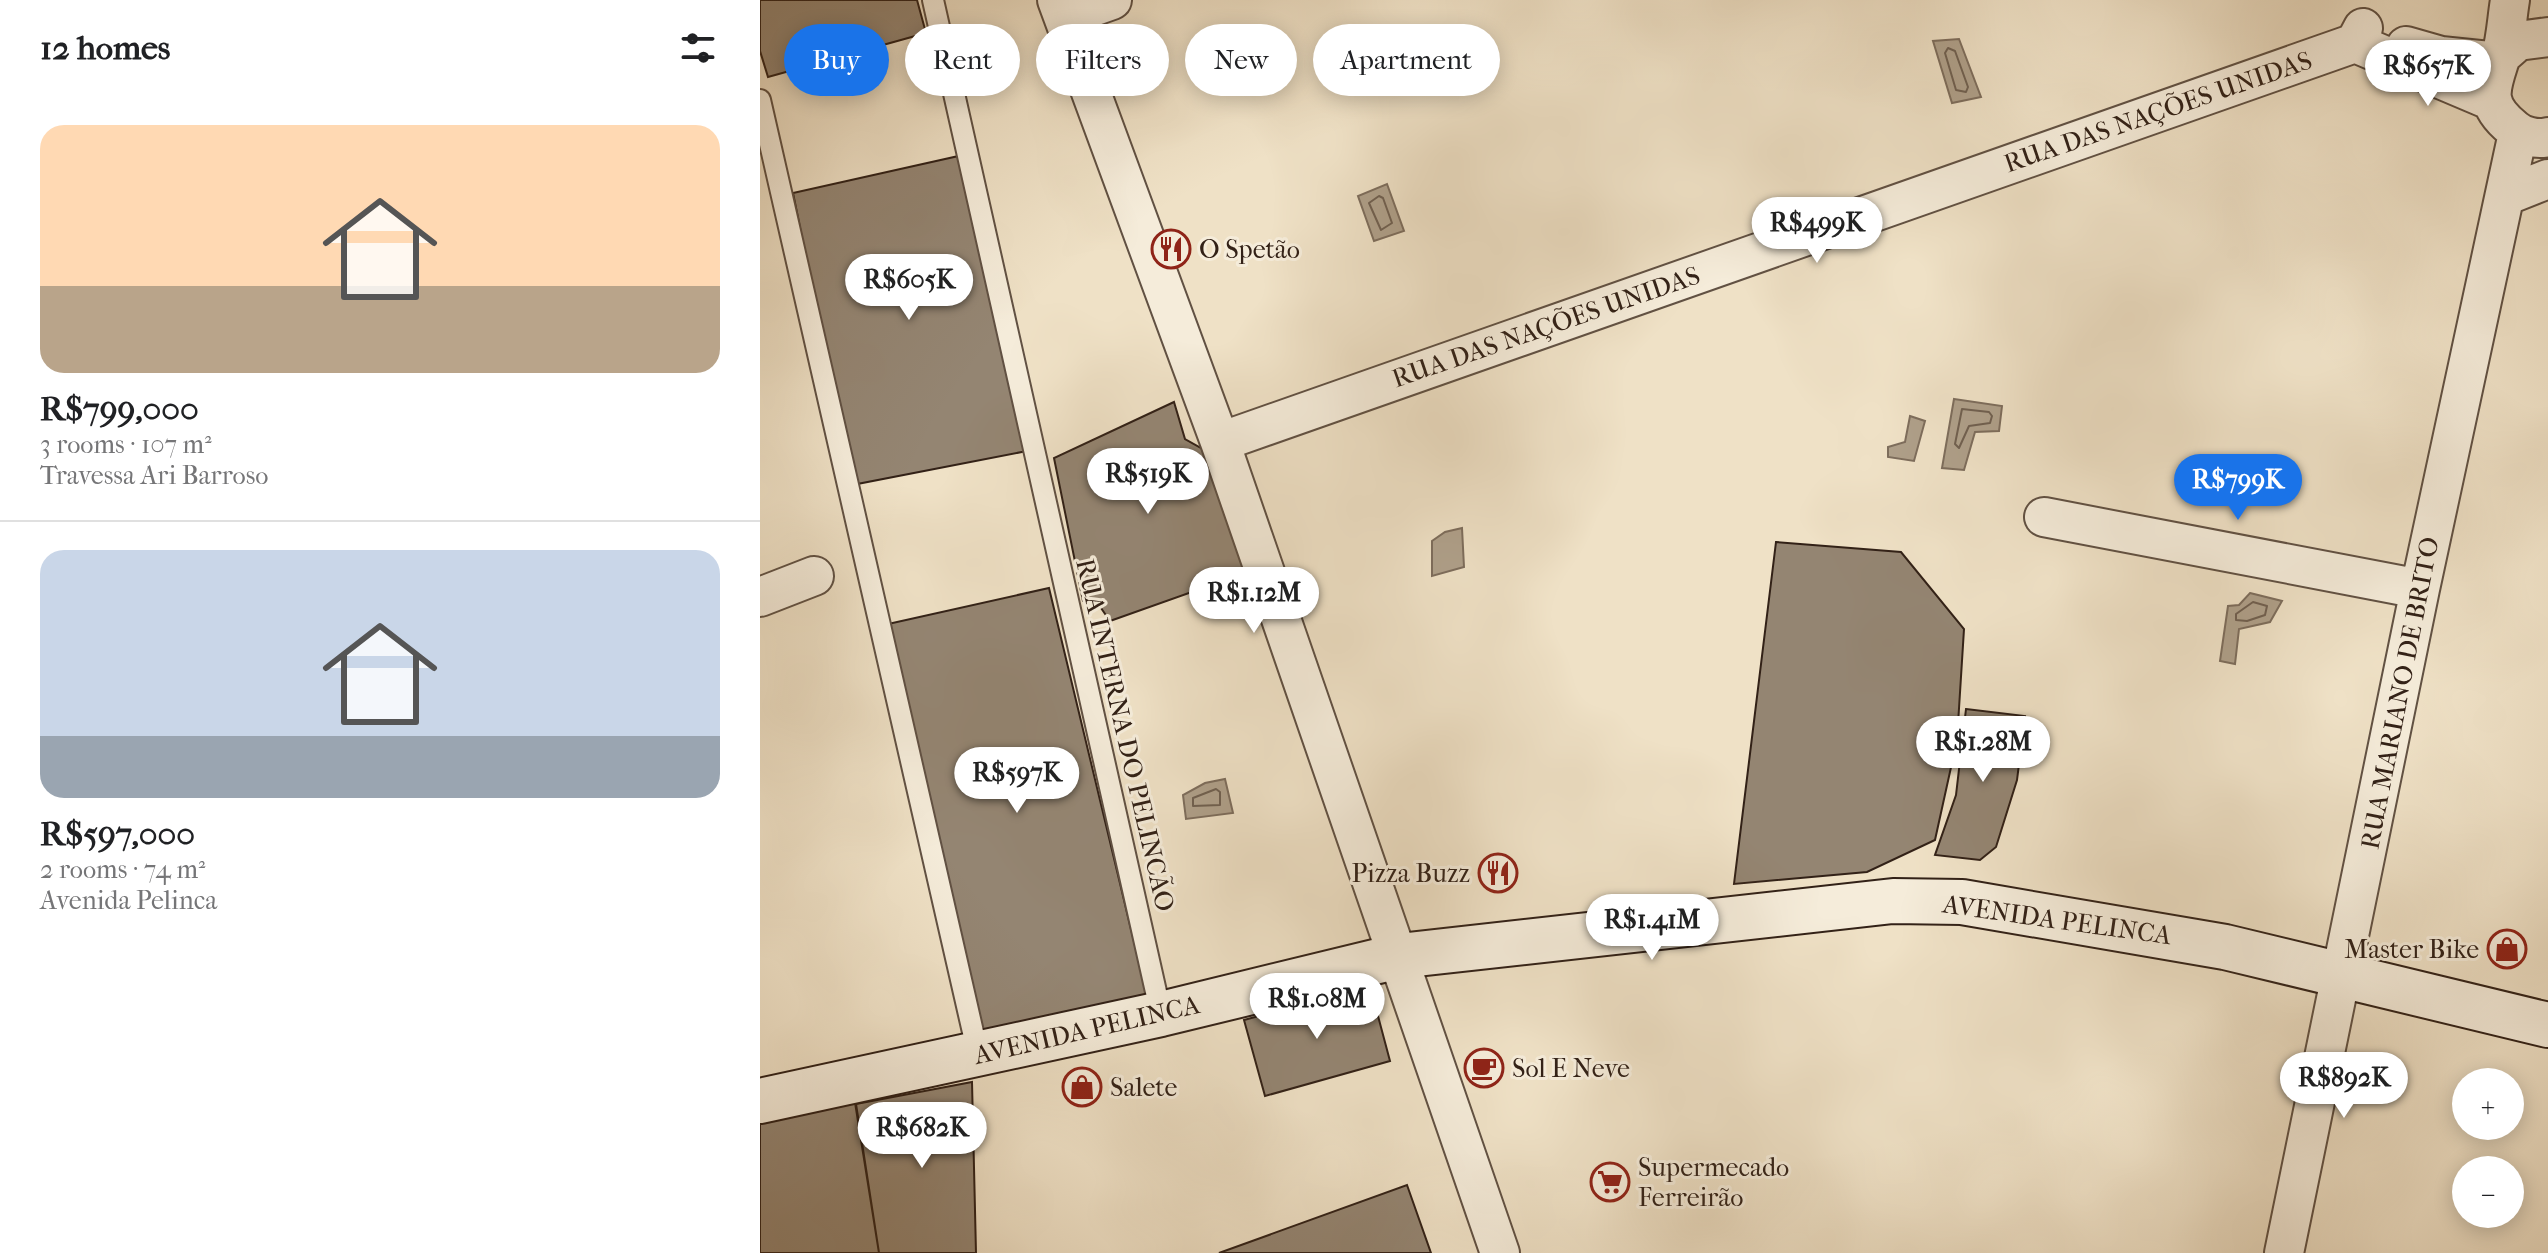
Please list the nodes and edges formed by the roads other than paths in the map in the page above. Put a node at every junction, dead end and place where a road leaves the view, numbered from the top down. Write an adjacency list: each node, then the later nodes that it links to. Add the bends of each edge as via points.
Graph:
1 (933, 0): 19 (lane, RUA INTERNA DO PELINCÃO)
2 (1112, 0): 4 (street)
3 (2510, 0): 7 (street)
4 (1060, 8): 12 (street)
5 (2357, 24): 7 (street, via 2425,53); 12 (street, RUA DAS NAÇÕES UNIDAS)
6 (2548, 37): 7 (street, via 2518,41)
7 (2496, 74): 9 (street, via 2502,120)
8 (760, 100): 21 (lane)
9 (2533, 135): 11 (street, RUA MARIANO DE BRITO)
10 (2548, 179): 11 (street)
11 (2505, 196): 15 (street, RUA MARIANO DE BRITO)
12 (1220, 442): 17 (street)
13 (2044, 517): 15 (street)
14 (814, 576): 16 (street)
15 (2420, 589): 18 (street, RUA MARIANO DE BRITO)
16 (760, 597)
17 (1399, 956): 18 (main road, AVENIDA PELINCA, via 1893,901 1949,902 2210,944); 19 (main road, AVENIDA PELINCA); 23 (street)
18 (2344, 974): 20 (main road, AVENIDA PELINCA); 24 (street, RUA MARIANO DE BRITO)
19 (1161, 1014): 21 (main road, AVENIDA PELINCA)
20 (2548, 1025)
21 (978, 1054): 22 (main road, AVENIDA PELINCA)
22 (760, 1101)
23 (1500, 1253)
24 (2284, 1253)

